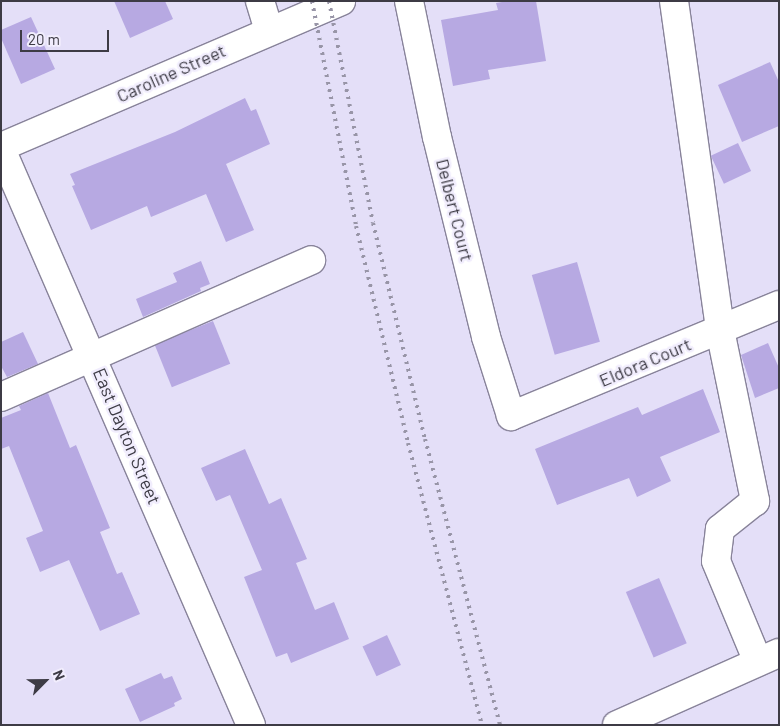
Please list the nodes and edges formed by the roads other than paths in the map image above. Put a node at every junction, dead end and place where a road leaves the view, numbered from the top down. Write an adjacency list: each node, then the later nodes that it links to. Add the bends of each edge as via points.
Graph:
1 (260, 1): 5 (street)
2 (341, 1): 5 (street, Caroline Street)
3 (409, 1): 12 (street, Delbert Court, via 439,146 486,337)
4 (674, 1): 9 (street)
5 (269, 30): 6 (street, Caroline Street)
6 (1, 148): 10 (street, East Dayton Street)
7 (310, 260): 10 (street)
8 (779, 305): 9 (street, Eldora Court)
9 (720, 330): 12 (street, Eldora Court); 13 (street, via 755,501 720,529 716,561)
10 (93, 356): 11 (street); 14 (street, East Dayton Street)
11 (1, 397)
12 (511, 416)
13 (769, 657): 15 (street)
14 (252, 725)
15 (617, 725)

